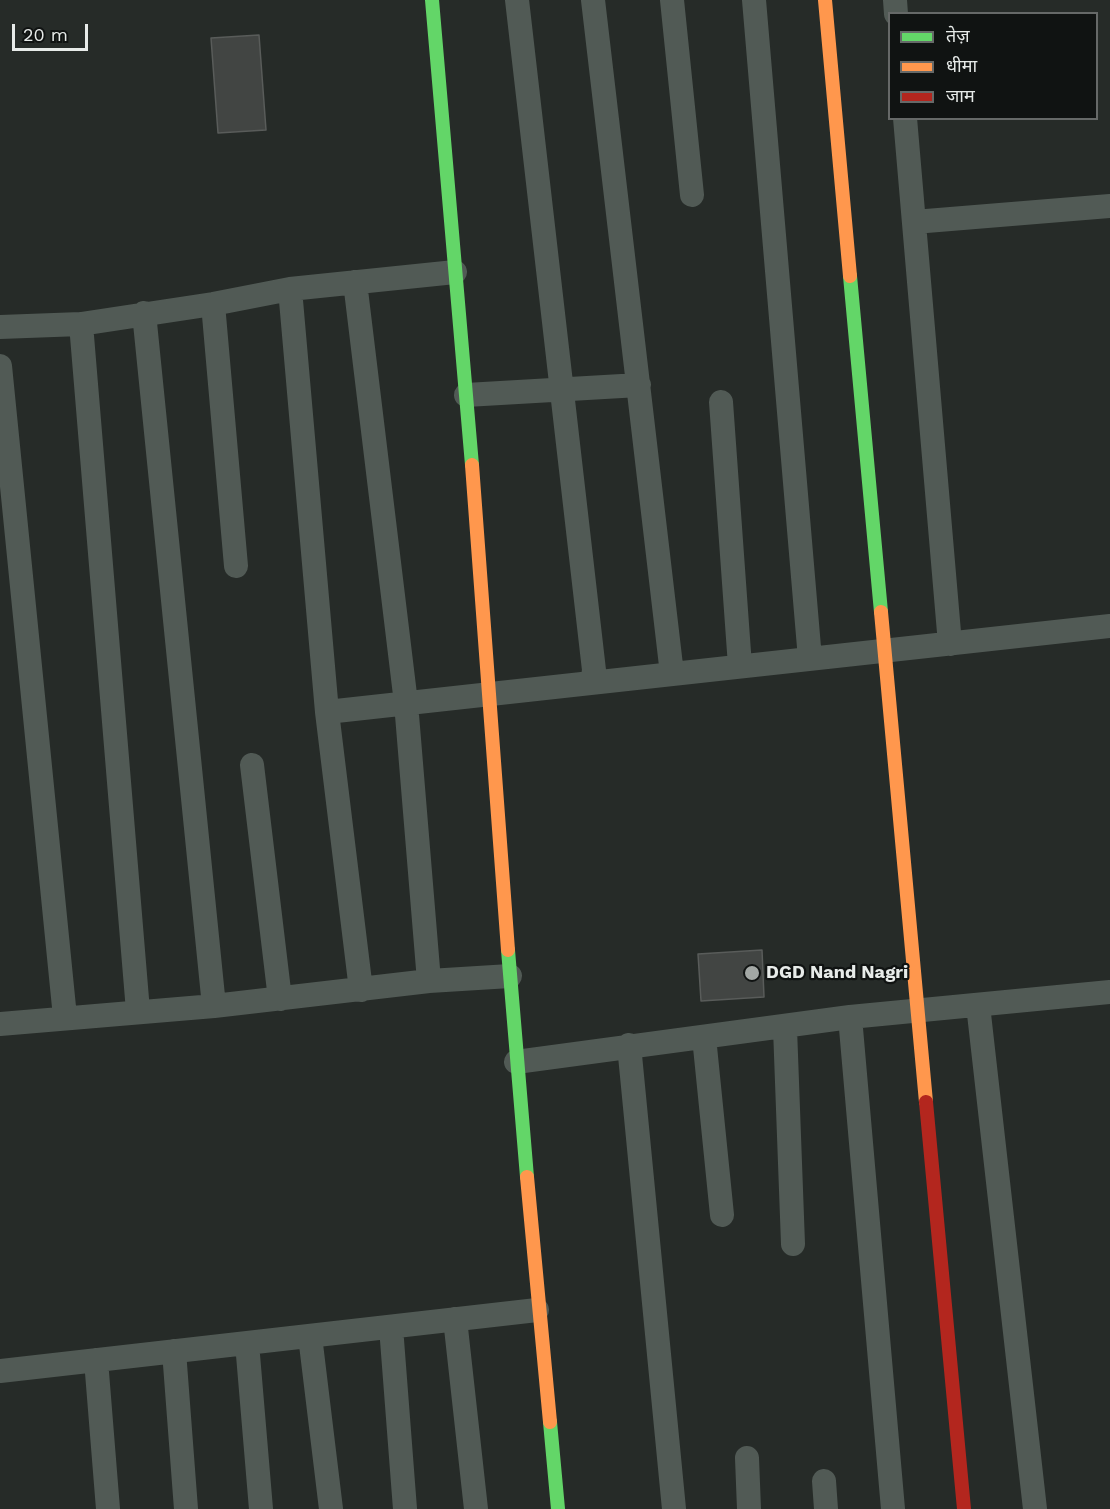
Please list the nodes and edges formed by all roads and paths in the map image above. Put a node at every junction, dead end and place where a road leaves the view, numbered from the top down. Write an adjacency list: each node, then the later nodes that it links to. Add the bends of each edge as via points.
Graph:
1 (432, 0): 11 (street)
2 (517, 0): 20 (street)
3 (593, 0): 19 (street)
4 (672, 0): 8 (street)
5 (754, 0): 27 (street)
6 (825, 0): 26 (street)
7 (905, 120): 10 (street)
8 (692, 195)
9 (1110, 206): 10 (street)
10 (914, 222): 25 (street)
11 (455, 272): 12 (street); 21 (street)
12 (355, 282): 13 (street); 32 (street)
13 (290, 289): 14 (street); 33 (street)
14 (213, 304): 15 (street); 23 (street)
15 (144, 314): 16 (street); 41 (street)
16 (81, 324): 17 (street); 42 (street)
17 (0, 327)
18 (0, 366): 44 (street)
19 (639, 386): 20 (street); 29 (street)
20 (562, 391): 21 (street); 30 (street, via 594,670)
21 (466, 395): 31 (street)
22 (721, 402): 28 (street)
23 (236, 566)
24 (1110, 626): 25 (street)
25 (950, 644): 26 (street)
26 (885, 650): 27 (street); 43 (street)
27 (810, 659): 28 (street)
28 (740, 666): 29 (street)
29 (672, 674): 30 (street)
30 (592, 682): 31 (street)
31 (491, 694): 32 (street); 35 (street)
32 (406, 703): 33 (street); 36 (street)
33 (327, 712): 37 (street)
34 (252, 765): 39 (street)
35 (510, 976): 36 (street); 50 (street)
36 (429, 981): 37 (street)
37 (361, 990): 39 (street)
38 (1110, 992): 40 (street)
39 (280, 999): 41 (street)
40 (978, 1005): 43 (street); 75 (street)
41 (214, 1006): 42 (street)
42 (138, 1011): 44 (street)
43 (918, 1011): 45 (street); 74 (street)
44 (65, 1017): 46 (street)
45 (850, 1017): 47 (street); 73 (street)
46 (0, 1024)
47 (785, 1028): 48 (street); 52 (street)
48 (704, 1037): 49 (street); 51 (street)
49 (629, 1045): 50 (street); 70 (street)
50 (516, 1062): 53 (street)
51 (722, 1215)
52 (794, 1244)
53 (537, 1310): 54 (street); 69 (street)
54 (455, 1320): 55 (street); 68 (street)
55 (391, 1327): 56 (street); 67 (street)
56 (310, 1336): 57 (street); 66 (street)
57 (247, 1343): 58 (street); 65 (street)
58 (174, 1351): 59 (street); 64 (street)
59 (96, 1360): 60 (street); 63 (street)
60 (0, 1371)
61 (747, 1458): 71 (street)
62 (824, 1481): 72 (street)
63 (108, 1509)
64 (186, 1509)
65 (261, 1509)
66 (331, 1509)
67 (405, 1509)
68 (476, 1509)
69 (558, 1509)
70 (675, 1509)
71 (749, 1509)
72 (826, 1509)
73 (893, 1509)
74 (964, 1509)
75 (1035, 1509)

